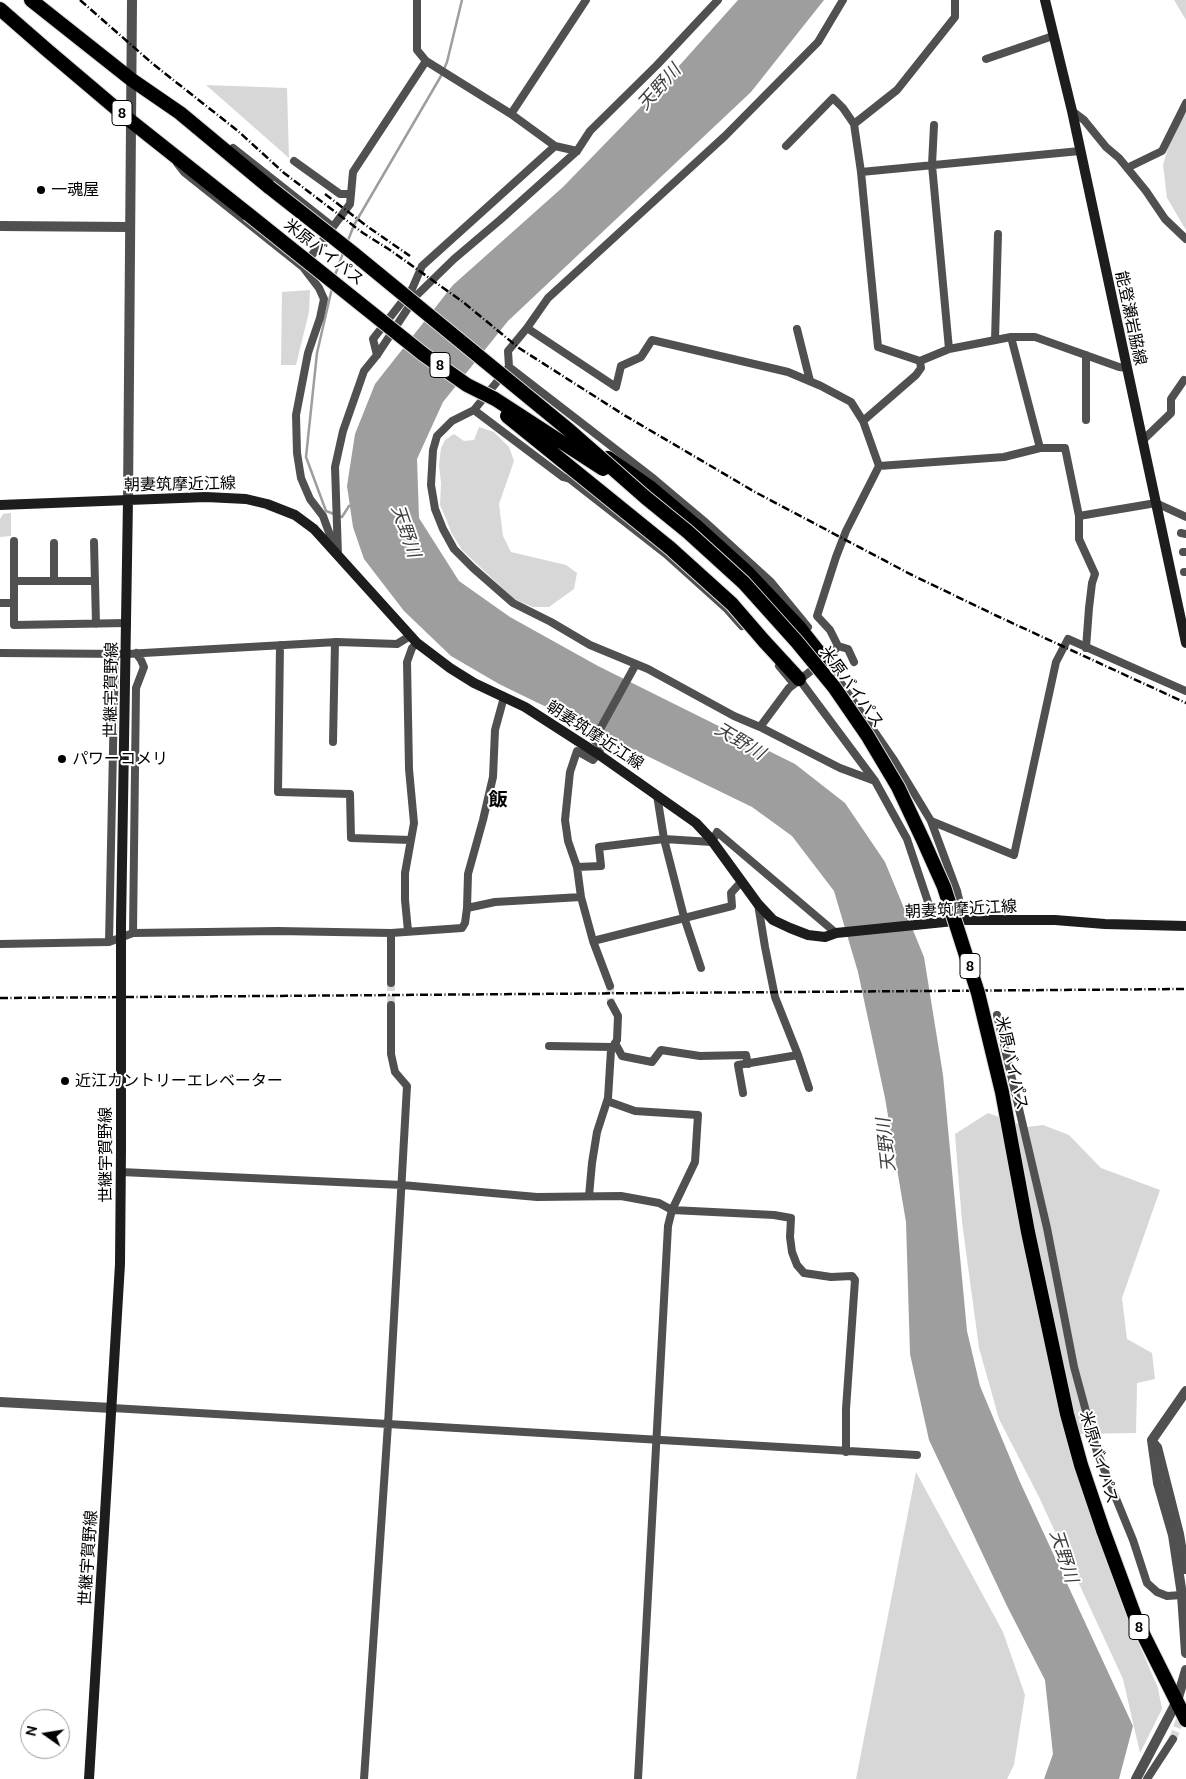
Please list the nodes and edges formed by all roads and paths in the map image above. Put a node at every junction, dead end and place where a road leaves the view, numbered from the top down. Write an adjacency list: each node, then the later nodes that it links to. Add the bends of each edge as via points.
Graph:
1 (32, 0): 13 (highway, 米原バイパス / 8)
2 (132, 0): 13 (street)
3 (417, 0): 12 (street, via 417,50)
4 (586, 0): 17 (street)
5 (718, 0): 24 (street, via 590,131)
6 (844, 0): 37 (street, via 818,42 725,136 548,298)
7 (955, 0): 19 (street, via 955,16 897,90)
8 (1045, 0): 10 (main road, 能登瀬岩脇線)
9 (0, 9): 18 (highway, 米原バイパス / 8)
10 (1054, 36): 11 (street); 15 (main road, 能登瀬岩脇線)
11 (986, 58)
12 (426, 62): 17 (street); 30 (street, via 353,172)
13 (132, 80): 16 (highway, 米原バイパス / 8); 18 (street)
14 (1186, 103): 28 (street, via 1162,151)
15 (1072, 112): 25 (main road, 能登瀬岩脇線); 28 (street, via 1084,120)
16 (180, 113): 33 (street, via 207,128); 53 (highway, 米原バイパス / 8, bridge)
17 (511, 114): 21 (street)
18 (132, 122): 23 (highway, 米原バイパス / 8); 32 (street)
19 (854, 124): 22 (street, via 833,98); 29 (street)
20 (934, 125): 27 (street)
21 (555, 146): 24 (street); 42 (street, via 422,266 412,289 373,339)
22 (786, 146)
23 (168, 149): 36 (street, via 184,172); 49 (highway, 米原バイパス / 8, bridge, via 423,354)
24 (577, 151): 42 (street, via 416,296)
25 (1080, 151): 27 (street); 46 (main road, 能登瀬岩脇線)
26 (294, 161): 30 (street, via 340,194)
27 (932, 166): 29 (street); 41 (street)
28 (1127, 168): 35 (street)
29 (861, 172): 44 (street, via 878,347)
30 (350, 194): 33 (street, via 350,204)
31 (0, 226): 32 (street)
32 (129, 227): 58 (street)
33 (333, 227): 36 (street)
34 (998, 234): 40 (street)
35 (1186, 240)
36 (303, 267): 66 (street, via 324,299 300,391 296,415 297,452 301,478 310,499 323,516)
37 (527, 328): 45 (street, via 508,351); 48 (street, via 616,387 621,366 640,357 652,340 788,372)
38 (797, 329): 48 (street)
39 (1010, 337): 40 (street); 43 (street, via 1035,337); 55 (street)
40 (995, 340): 41 (street)
41 (949, 349): 44 (street)
42 (377, 355): 66 (street, via 364,371 343,431 335,467)
43 (1086, 355): 46 (street); 52 (street)
44 (920, 361): 51 (street, via 921,368 916,375)
45 (508, 367): 50 (street); 84 (street, via 654,479 711,528 770,582)
46 (1126, 368): 54 (main road, 能登瀬岩脇線)
47 (1184, 380): 54 (street, via 1171,399 1171,413)
48 (810, 381): 51 (street, via 851,402)
49 (468, 385): 57 (highway, 米原バイパス / 8, bridge, via 495,399); 87 (highway, bridge, via 670,548 732,604)
50 (474, 410): 86 (street, via 442,429 433,450 431,486 435,509 454,549 513,603 590,646); 87 (street, via 666,554 727,609)
51 (863, 420): 56 (street)
52 (1086, 420)
53 (570, 431): 57 (highway, 米原バイパス / 8, bridge); 84 (highway, bridge, via 651,488 695,525 748,573)
54 (1142, 441): 59 (main road, 能登瀬岩脇線)
55 (1040, 448): 56 (street, via 1004,457); 61 (street, via 1065,448)
56 (879, 466): 79 (street, via 846,531 817,616 830,630)
57 (645, 497): 144 (highway, 米原バイパス / 8, bridge, via 744,583 834,687 898,787 944,887 978,993 1002,1092 1067,1414 1103,1530 1137,1622)
58 (128, 500): 60 (main road, 朝妻筑摩近江線); 66 (main road, 朝妻筑摩近江線, via 206,497 246,499 268,504 295,514); 73 (main road, 世継宇賀野線)
59 (1156, 503): 61 (street); 62 (street); 72 (main road, 能登瀬岩脇線)
60 (0, 505)
61 (1079, 516): 80 (street, via 1079,539 1095,574)
62 (1186, 517)
63 (14, 541): 67 (street)
64 (94, 542): 69 (street)
65 (54, 543): 68 (street)
66 (338, 554): 75 (main road, 朝妻筑摩近江線)
67 (14, 581): 68 (street); 71 (street)
68 (54, 581): 69 (street)
69 (95, 581): 74 (street)
70 (0, 603): 71 (street)
71 (14, 604): 74 (street, via 14,625)
72 (1183, 614): 77 (main road, 能登瀬岩脇線)
73 (127, 623): 74 (street); 83 (main road, 世継宇賀野線)
74 (96, 624)
75 (414, 640): 76 (street, via 396,644); 89 (main road, 朝妻筑摩近江線, via 450,668); 97 (street, via 407,662 408,761 414,823)
76 (335, 642): 78 (street); 91 (street)
77 (1186, 643)
78 (280, 645): 83 (street); 97 (street, via 278,792 350,794 352,838)
79 (838, 646): 84 (street); 85 (street, via 848,649)
80 (1086, 648): 88 (street); 95 (street, via 1068,639 1056,662 1014,855)
81 (115, 652): 82 (street); 83 (street); 113 (street)
82 (0, 653)
83 (131, 653): 109 (street, via 144,667 136,688); 128 (main road, 世継宇賀野線, bridge, via 121,925)
84 (828, 658): 87 (street); 95 (street)
85 (854, 662)
86 (636, 664): 90 (street); 92 (street, via 594,740 602,746)
87 (796, 682): 90 (street); 93 (street)
88 (1186, 691)
89 (504, 697): 92 (main road, 朝妻筑摩近江線); 103 (street, via 495,730 493,777 468,874)
90 (760, 727): 93 (street, via 840,768)
91 (333, 742)
92 (598, 754): 94 (main road, 朝妻筑摩近江線); 99 (street, via 593,760 577,752 570,772 565,820)
93 (875, 781): 106 (street, via 907,839)
94 (657, 795): 96 (street); 98 (main road, 朝妻筑摩近江線, via 696,823)
95 (931, 821): 105 (street, via 957,891)
96 (664, 839): 98 (street); 99 (street, via 599,847 601,866); 104 (street)
97 (410, 840): 108 (street, via 405,873)
98 (712, 842): 100 (main road, 朝妻筑摩近江線); 111 (street, via 716,832)
99 (577, 867): 101 (street)
100 (742, 881): 102 (main road, 朝妻筑摩近江線); 104 (street, via 731,893 732,906)
101 (581, 897): 103 (street, via 495,902); 112 (street)
102 (758, 904): 111 (main road, 朝妻筑摩近江線, via 774,920 808,935 825,937); 123 (street, via 775,997)
103 (467, 908): 108 (street, via 462,928)
104 (684, 917): 112 (street); 115 (street)
105 (964, 920): 106 (main road, 朝妻筑摩近江線); 107 (main road, 朝妻筑摩近江線)
106 (935, 923): 111 (main road, 朝妻筑摩近江線)
107 (1186, 926)
108 (408, 930): 110 (street)
109 (133, 932): 110 (street); 113 (street)
110 (391, 933): 116 (street)
111 (840, 933)
112 (593, 941): 117 (street)
113 (109, 942): 114 (street)
114 (0, 944)
115 (701, 968)
116 (391, 983)
117 (610, 986)
118 (612, 1003): 121 (street, via 618,1016)
119 (391, 1005): 129 (street, via 391,1054 395,1072 407,1086)
120 (997, 1015): 141 (street, via 1047,1228 1074,1368 1097,1452 1147,1583 1168,1596)
121 (614, 1045): 122 (street); 124 (street, via 622,1056 652,1062 661,1050 700,1056 746,1056); 127 (street)
122 (549, 1046)
123 (798, 1055): 124 (street); 125 (street)
124 (748, 1064): 126 (street, via 738,1065)
125 (809, 1088)
126 (743, 1093)
127 (607, 1101): 130 (street, via 597,1132); 131 (street, via 635,1111 698,1115 695,1162)
128 (121, 1172): 129 (street); 134 (main road, 世継宇賀野線, via 120,1264)
129 (402, 1185): 130 (street, via 537,1197); 135 (street)
130 (589, 1196): 131 (street, via 640,1199)
131 (672, 1210): 137 (street, via 668,1226); 138 (street, via 791,1218 792,1252 804,1273 852,1276 855,1280)
132 (1186, 1391): 136 (street)
133 (0, 1402): 134 (street)
134 (112, 1408): 135 (street); 147 (main road, 世継宇賀野線)
135 (388, 1424): 137 (street); 148 (street)
136 (1152, 1440): 140 (street, via 1158,1447); 141 (street)
137 (656, 1441): 138 (street); 149 (street)
138 (846, 1452): 139 (street)
139 (917, 1455)
140 (1186, 1570)
141 (1182, 1594): 142 (street)
142 (1186, 1654)
143 (1186, 1670): 144 (street)
144 (1176, 1701): 145 (highway, 米原バイパス / 8); 150 (street)
145 (1186, 1720)
146 (1173, 1739): 151 (street)
147 (89, 1779)
148 (364, 1779)
149 (638, 1779)
150 (1136, 1779)
151 (1147, 1779)

